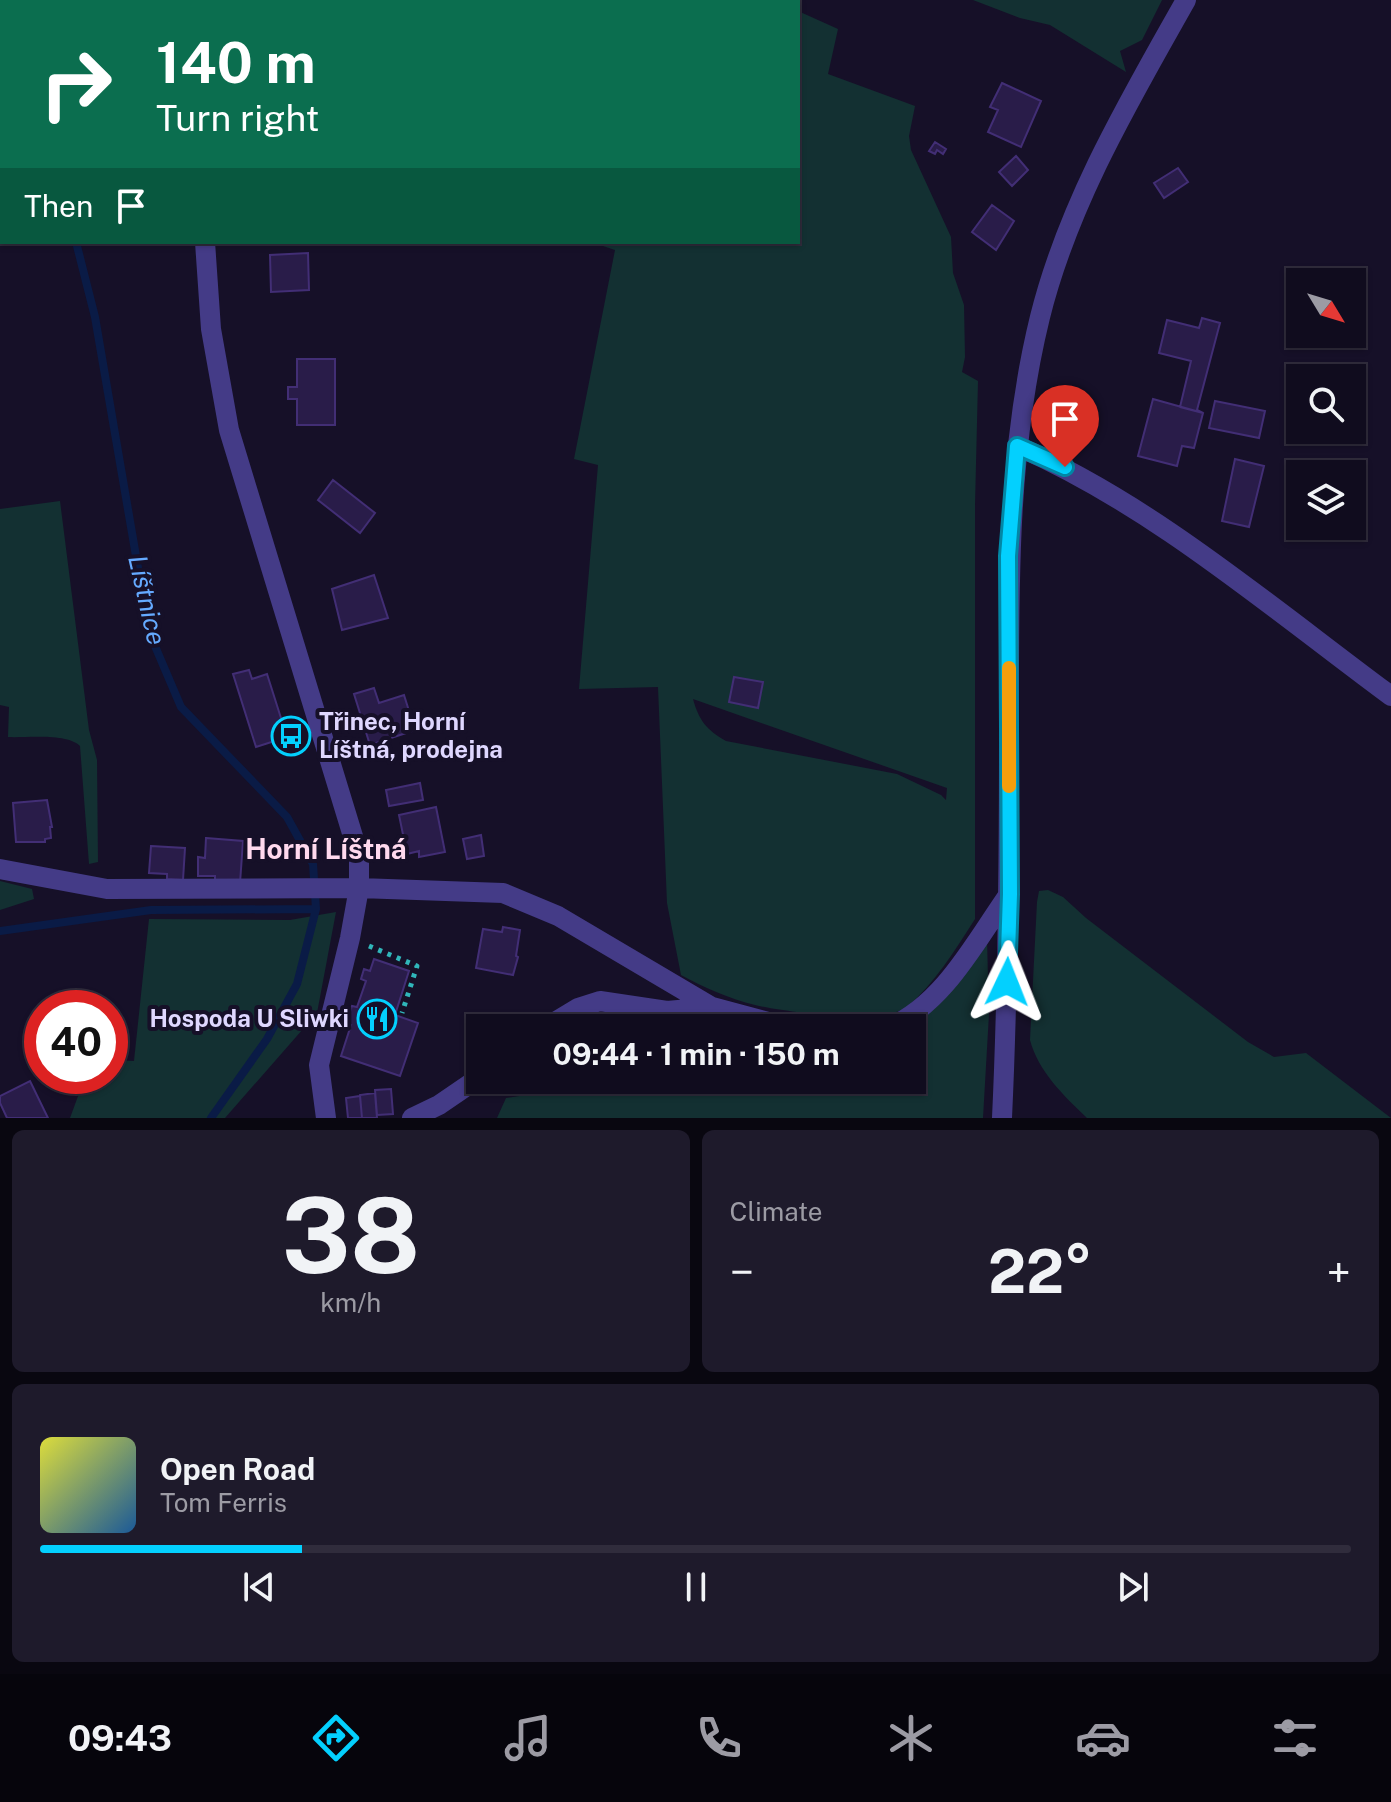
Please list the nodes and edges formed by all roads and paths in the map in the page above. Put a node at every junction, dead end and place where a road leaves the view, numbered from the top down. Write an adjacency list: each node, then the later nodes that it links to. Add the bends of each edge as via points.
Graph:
1 (1186, 0): 3 (street, via 1072,217 1040,317)
2 (205, 244): 6 (street, via 211,329 229,430 359,856)
3 (1017, 446): 4 (street, via 1065,467 1150,520); 7 (street, via 1008,556)
4 (1391, 696)
5 (0, 869): 6 (street, via 107,889)
6 (359, 888): 8 (street); 9 (street, via 503,893 558,916)
7 (1010, 894): 13 (street, via 936,996); 17 (street)
8 (350, 938): 10 (path, via 417,966); 15 (street, via 319,1065)
9 (712, 1007): 11 (street, via 667,1011 600,1001); 12 (street)
10 (402, 1013)
11 (568, 1014)
12 (738, 1014)
13 (914, 1014)
14 (466, 1087): 16 (street)
15 (326, 1118)
16 (412, 1118)
17 (1002, 1118)

